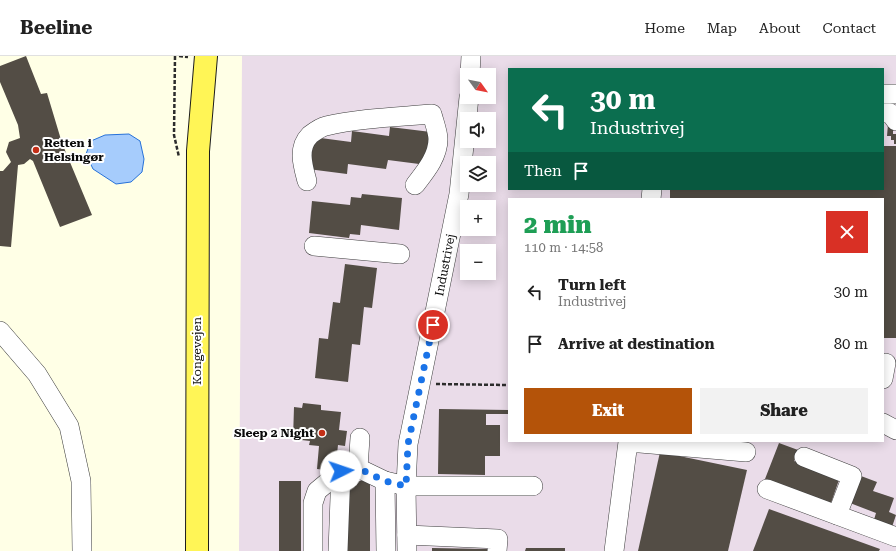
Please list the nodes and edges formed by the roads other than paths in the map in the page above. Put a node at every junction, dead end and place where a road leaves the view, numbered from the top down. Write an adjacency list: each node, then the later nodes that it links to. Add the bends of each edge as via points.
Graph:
1 (190, 56): 10 (main road, Kongevejen)
2 (206, 56): 10 (main road, Kongevejen)
3 (471, 56): 4 (street)
4 (470, 68)
5 (884, 94): 6 (street)
6 (896, 94)
7 (468, 104): 23 (street, Industrivej, via 460,194 408,444)
8 (884, 113): 9 (street, via 890,113)
9 (896, 121)
10 (198, 151): 30 (main road, Kongevejen)
11 (307, 181): 12 (street, via 302,163 302,150 309,136 324,126 432,114 438,139 435,153 428,169)
12 (415, 185)
13 (314, 246): 14 (street)
14 (400, 254)
15 (0, 331): 29 (street, via 37,374 69,426 81,481)
16 (884, 424): 17 (street)
17 (896, 430)
18 (360, 438): 21 (street)
19 (746, 452): 35 (street, via 628,442)
20 (804, 457): 26 (street, via 852,476)
21 (349, 469): 22 (street); 31 (street, via 317,491 313,503); 32 (street)
22 (385, 481): 23 (street); 33 (street)
23 (406, 486): 24 (street); 28 (street, Industrivej)
24 (533, 486)
25 (767, 489): 26 (street)
26 (837, 515): 27 (street)
27 (896, 537)
28 (407, 543): 34 (street, via 498,539)
29 (82, 551)
30 (197, 551)
31 (313, 551)
32 (338, 551)
33 (386, 551)
34 (497, 551)
35 (614, 551)

